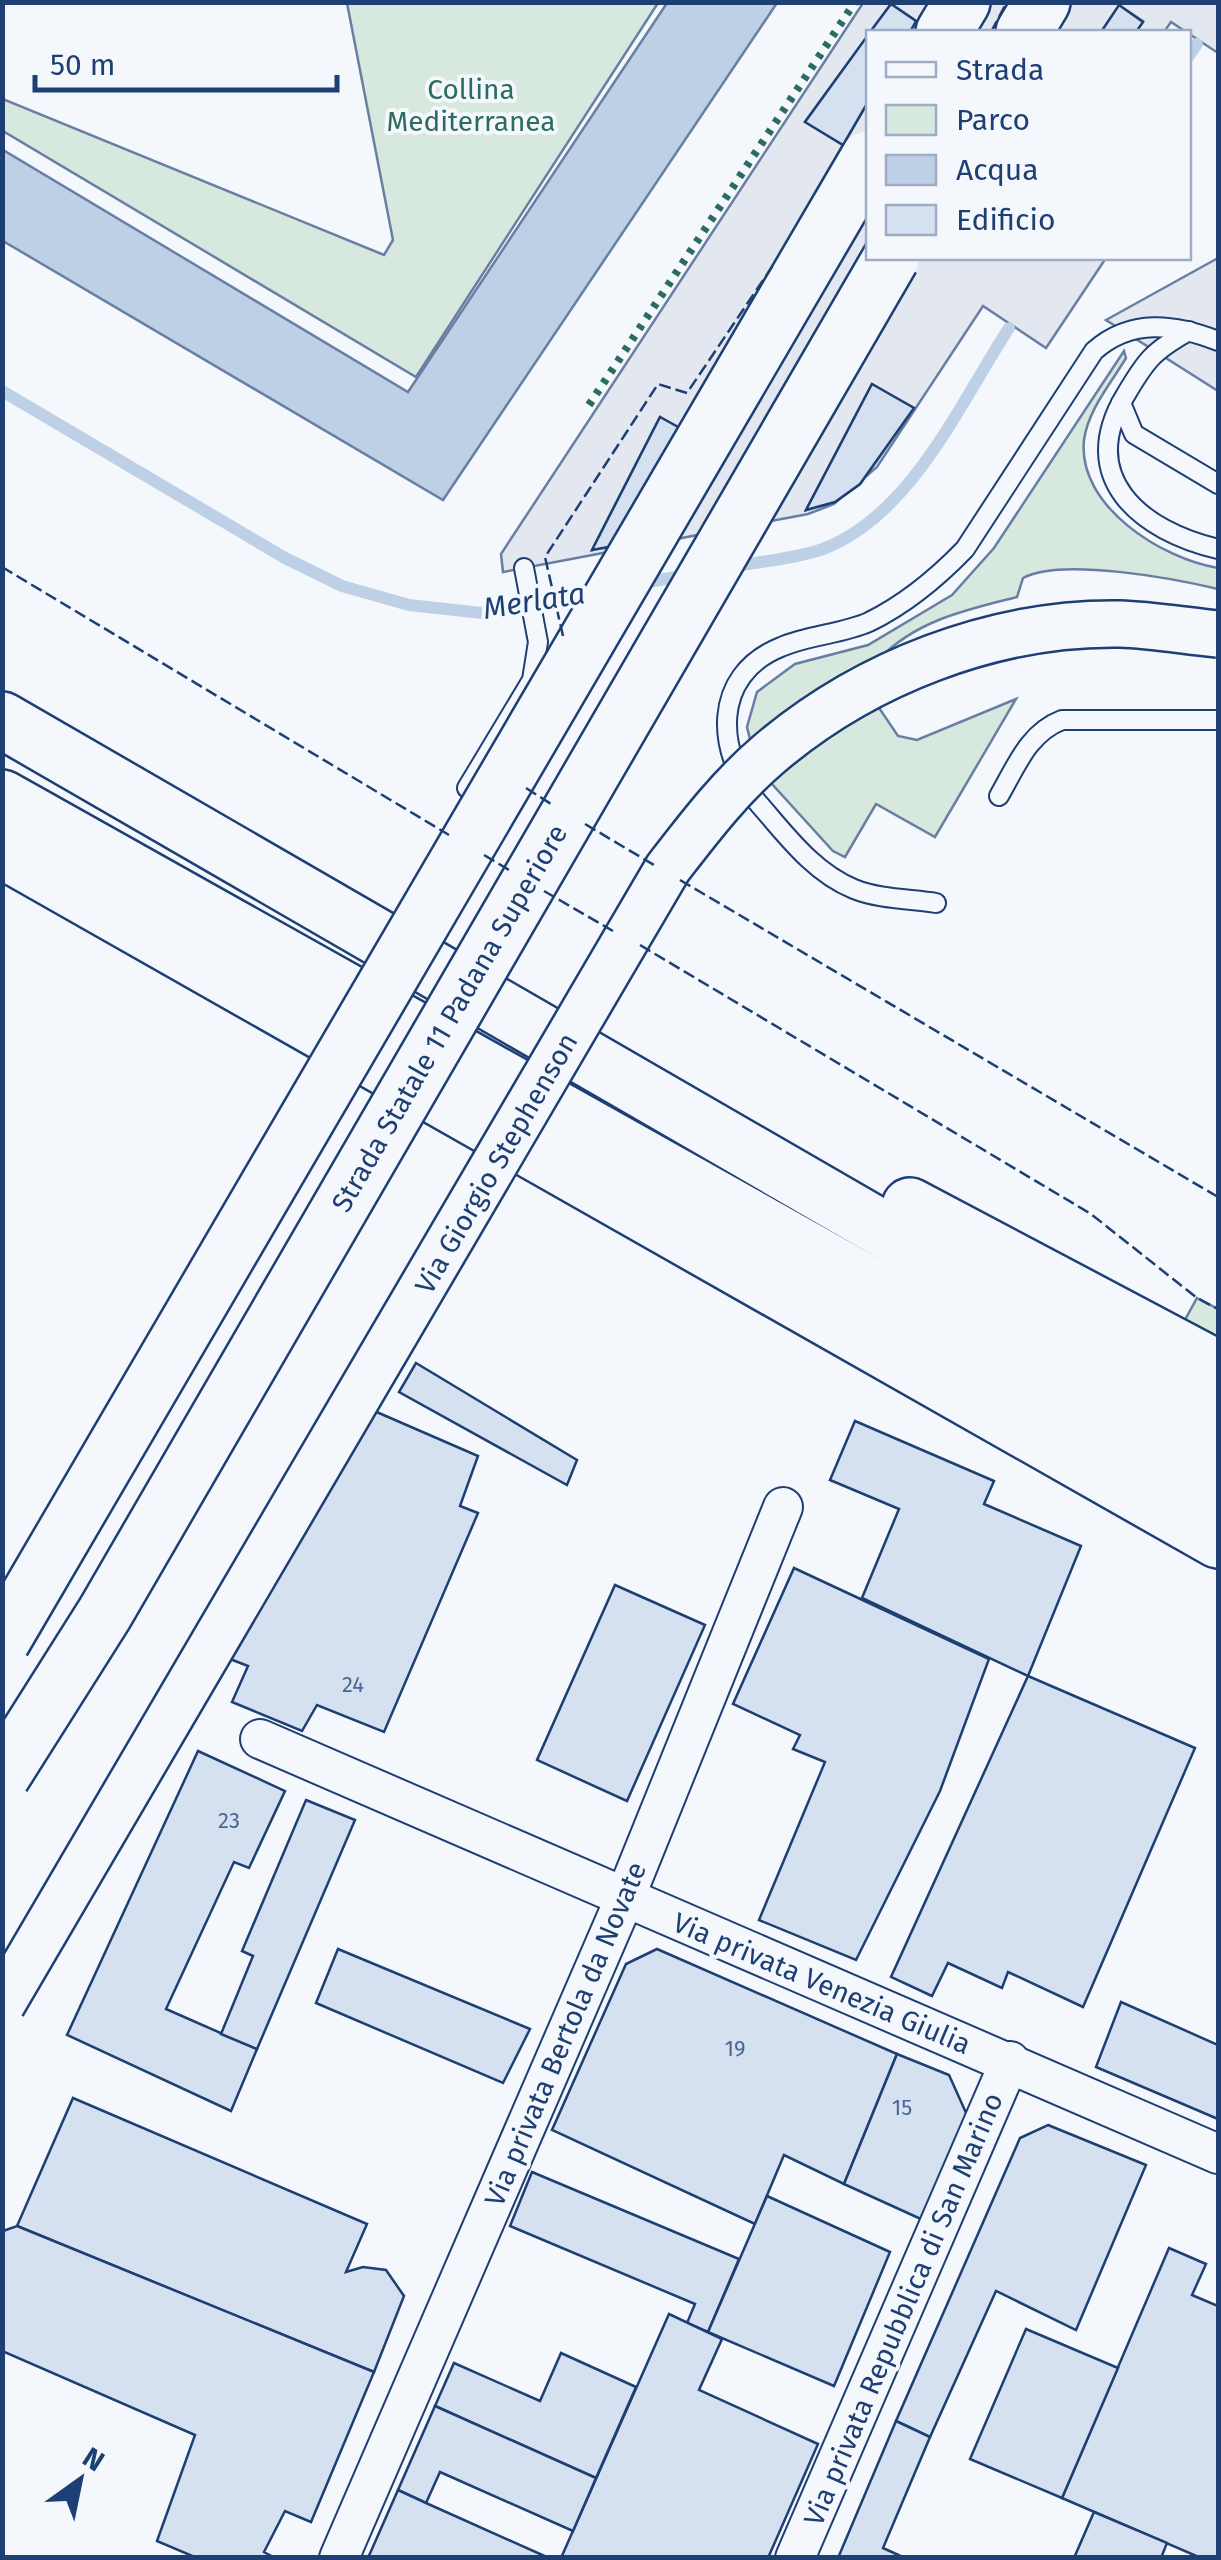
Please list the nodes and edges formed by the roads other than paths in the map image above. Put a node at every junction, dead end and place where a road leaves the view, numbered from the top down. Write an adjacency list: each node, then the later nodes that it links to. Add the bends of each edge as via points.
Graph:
1 (962, 2): 3 (highway)
2 (1042, 2): 4 (highway)
3 (945, 30)
4 (1025, 30)
5 (866, 161): 27 (highway, bridge)
6 (889, 260): 29 (highway, Strada Statale 11 Padana Superiore, bridge, via 105,1613)
7 (1191, 331): 8 (lane); 9 (lane, via 1151,353); 20 (lane, via 1140,326 1107,340 965,549 940,574 865,624 776,648 737,682 726,708 733,764 815,866 856,891)
8 (1218, 341)
9 (1121, 403): 10 (lane, via 1134,434); 11 (lane, via 1108,431 1106,465 1118,492 1194,544)
10 (1218, 484)
11 (1218, 550)
12 (524, 568): 16 (lane, via 538,642 532,680)
13 (1218, 634): 31 (street, Via Giorgio Stephenson, bridge, via 1119,624 1032,632 962,648 899,671 823,713 768,754 711,812 660,883)
14 (2, 720): 21 (highway)
15 (1218, 720): 17 (lane, via 1062,720 1032,740)
16 (467, 788)
17 (999, 796)
18 (2, 798): 24 (highway)
19 (2, 850): 26 (highway)
20 (936, 904)
21 (342, 914): 22 (highway); 23 (highway)
22 (1218, 1369)
23 (1218, 1423)
24 (1218, 1480)
25 (783, 1507): 30 (street, Via privata Bertola da Novate)
26 (1218, 1540)
27 (2, 1641)
28 (260, 1739): 30 (street, Via privata Venezia Giulia)
29 (2, 1776)
30 (624, 1900): 32 (street, Via privata Venezia Giulia); 34 (street, Via privata Bertola da Novate)
31 (2, 2004)
32 (1010, 2060): 33 (street, Via privata Venezia Giulia); 35 (street, Via privata Repubblica di San Marino)
33 (1218, 2154)
34 (340, 2558)
35 (795, 2558)

